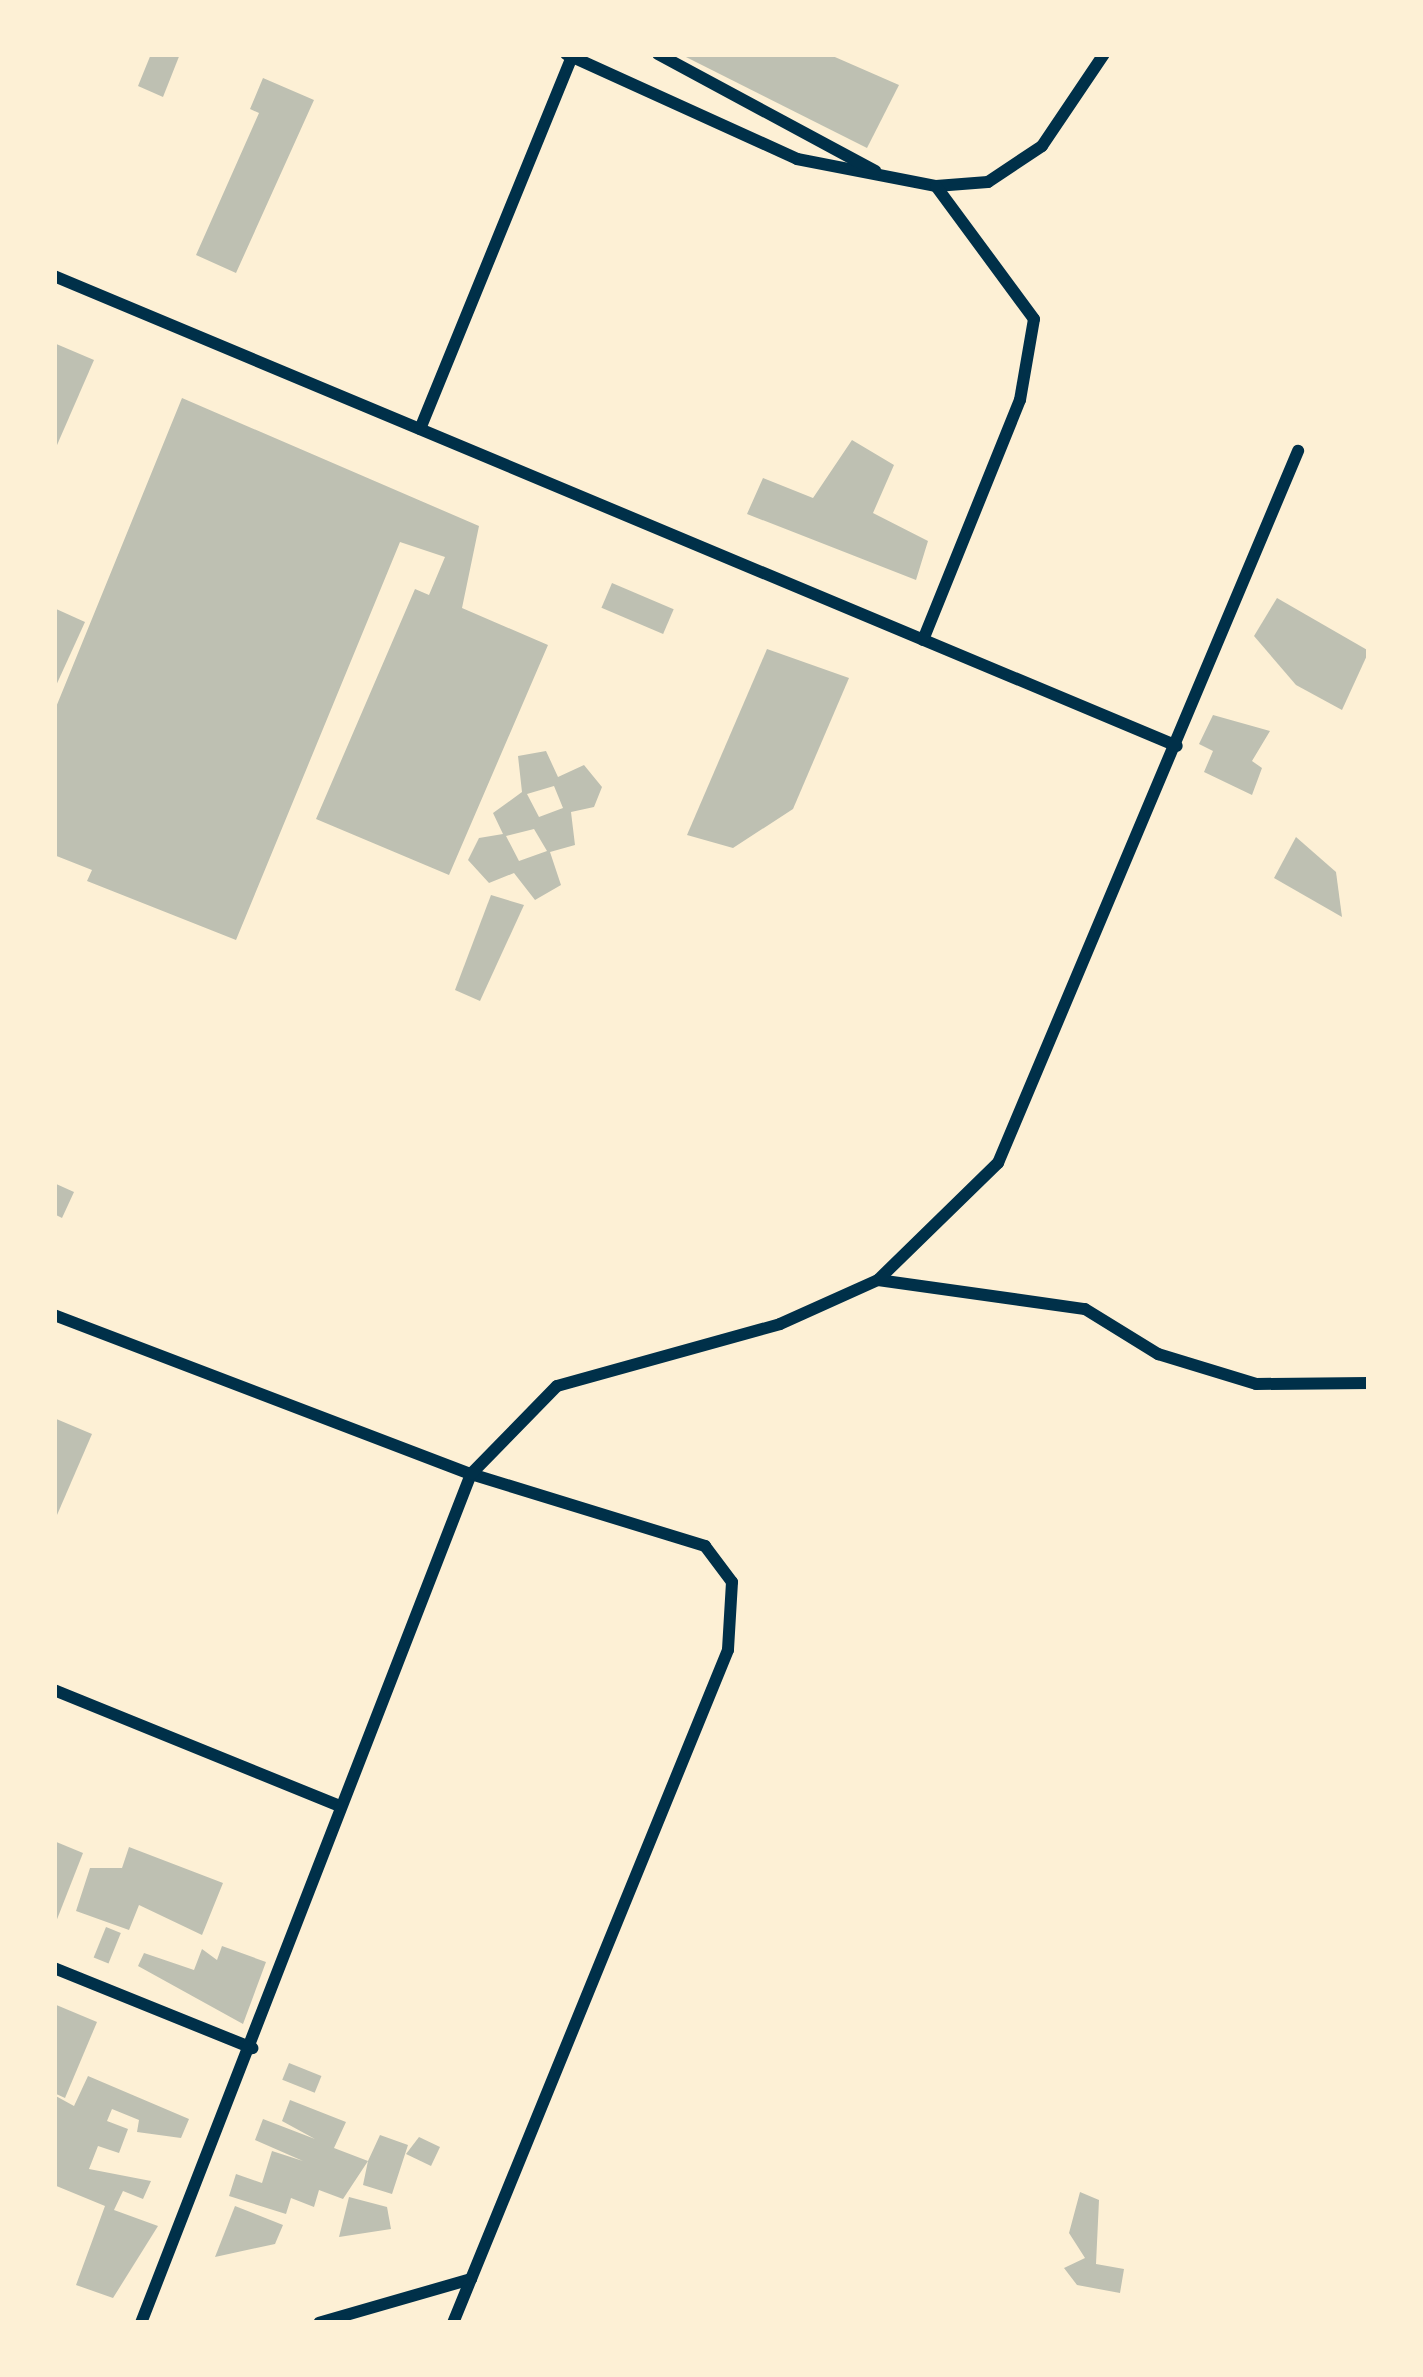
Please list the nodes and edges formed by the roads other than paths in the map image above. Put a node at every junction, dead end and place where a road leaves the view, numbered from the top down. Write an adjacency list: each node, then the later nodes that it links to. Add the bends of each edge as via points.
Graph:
1 (658, 54): 4 (street)
2 (1103, 54): 5 (street, via 1042,146 988,182)
3 (570, 55): 4 (street, via 712,128); 7 (street)
4 (886, 177): 5 (street)
5 (936, 186): 9 (street, via 1034,320 1021,400)
6 (54, 276): 7 (street)
7 (420, 429): 9 (street)
8 (1298, 451): 10 (street)
9 (923, 640): 10 (street)
10 (1177, 746): 11 (street, via 998,1162)
11 (878, 1280): 13 (street, via 1085,1309 1158,1354 1256,1384); 14 (street, via 780,1324 557,1386)
12 (54, 1315): 14 (street)
13 (1369, 1383)
14 (471, 1474): 16 (street); 19 (street, via 705,1546 724,1564 735,1612)
15 (54, 1690): 16 (street)
16 (339, 1806): 18 (street)
17 (54, 1968): 18 (street)
18 (252, 2048): 20 (street)
19 (471, 2279): 21 (street); 22 (street)
20 (141, 2323)
21 (319, 2323)
22 (452, 2323)

